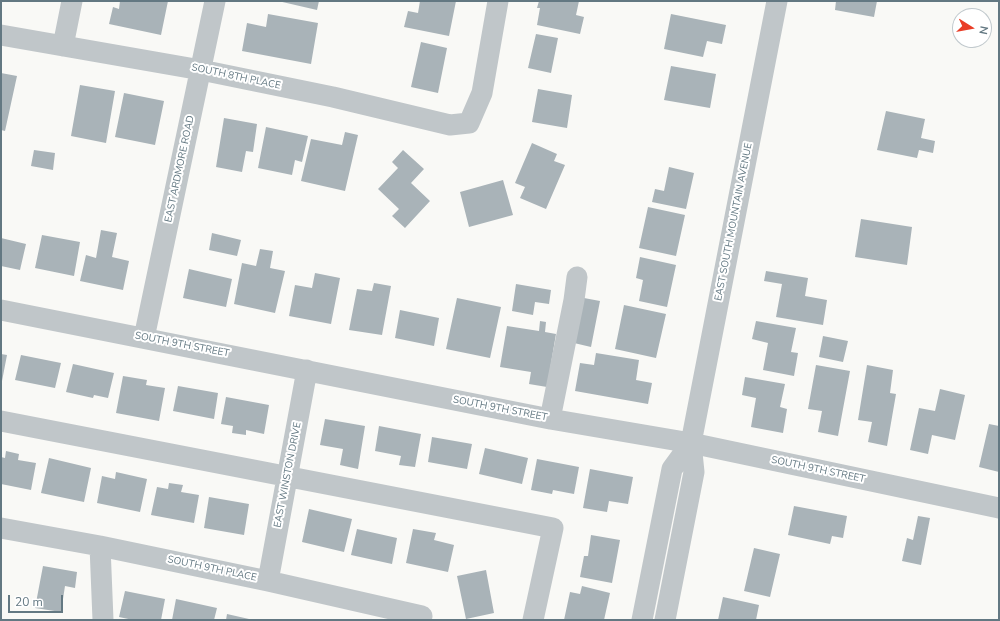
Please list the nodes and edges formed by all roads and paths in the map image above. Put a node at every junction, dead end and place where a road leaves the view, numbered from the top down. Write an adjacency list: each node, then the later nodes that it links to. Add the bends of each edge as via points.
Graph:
1 (72, 1): 6 (street)
2 (215, 1): 7 (street, EAST ARDMORE ROAD)
3 (498, 1): 7 (street, SOUTH 8TH PLACE, via 482,93 469,123 450,125)
4 (777, 1): 14 (street, EAST SOUTH MOUNTAIN AVENUE)
5 (1, 35): 6 (street, SOUTH 8TH PLACE)
6 (64, 46): 7 (street, SOUTH 8TH PLACE)
7 (201, 70): 10 (street, EAST ARDMORE ROAD)
8 (577, 277): 12 (street)
9 (1, 310): 10 (street, SOUTH 9TH STREET)
10 (144, 338): 11 (street, SOUTH 9TH STREET)
11 (307, 370): 12 (street, SOUTH 9TH STREET); 15 (street, EAST WINSTON DRIVE)
12 (550, 419): 14 (street, SOUTH 9TH STREET)
13 (1, 421): 15 (street)
14 (691, 444): 16 (street, SOUTH 9TH STREET); 23 (street, EAST SOUTH MOUNTAIN AVENUE, via 672,469); 24 (street, EAST SOUTH MOUNTAIN AVENUE, via 694,472)
15 (288, 476): 19 (street, EAST WINSTON DRIVE); 22 (street, via 553,528)
16 (999, 508)
17 (2, 532): 18 (street, SOUTH 9TH PLACE)
18 (100, 546): 19 (street, SOUTH 9TH PLACE); 21 (street)
19 (268, 581): 20 (street, SOUTH 9TH PLACE)
20 (422, 618)
21 (103, 620)
22 (533, 620)
23 (642, 620)
24 (665, 620)

